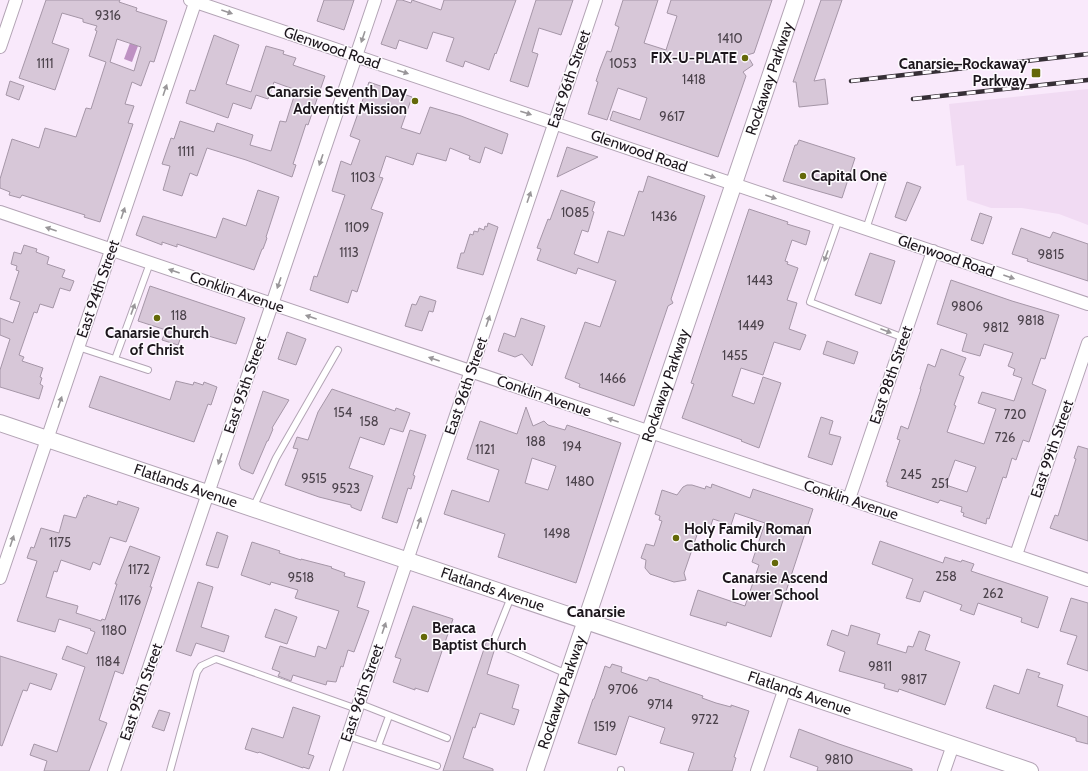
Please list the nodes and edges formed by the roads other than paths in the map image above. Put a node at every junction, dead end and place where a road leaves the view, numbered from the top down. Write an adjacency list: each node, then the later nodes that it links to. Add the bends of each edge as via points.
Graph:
1 (16, 0): 6 (street)
2 (375, 0): 7 (street, East 95th Street, one-way to 7)
3 (596, 0): 8 (street, East 96th Street)
4 (796, 0): 10 (main road, Rockaway Parkway)
5 (194, 1): 7 (street, Glenwood Road, one-way to 7); 14 (street, East 94th Street, one-way to 5)
6 (0, 47)
7 (356, 56): 8 (street, Glenwood Road, one-way to 8); 17 (street, East 95th Street, one-way to 17)
8 (555, 122): 10 (street, Glenwood Road, one-way to 10); 25 (street, East 96th Street, one-way to 8)
9 (884, 175): 13 (lane)
10 (734, 184): 12 (street, Glenwood Road, one-way to 12); 27 (main road, Rockaway Parkway)
11 (0, 212): 14 (street, Conklin Avenue, one-way to 11)
12 (839, 220): 13 (street, Glenwood Road); 19 (lane, one-way to 19, via 810,302)
13 (866, 229): 15 (street, Glenwood Road)
14 (111, 250): 16 (street, Conklin Avenue); 21 (street, East 94th Street)
15 (933, 251): 18 (street, Glenwood Road, one-way to 18); 19 (street, East 98th Street)
16 (150, 263): 17 (street, Conklin Avenue, one-way to 16); 23 (lane, one-way to 16)
17 (272, 304): 25 (street, Conklin Avenue, one-way to 17); 29 (street, East 95th Street, one-way to 29)
18 (1088, 304)
19 (904, 338): 30 (street, East 98th Street)
20 (1088, 343): 32 (street, East 99th Street)
21 (78, 347): 23 (lane); 28 (street, East 94th Street, one-way to 21)
22 (338, 350): 31 (lane, via 276,458)
23 (115, 359): 24 (lane)
24 (148, 370)
25 (471, 372): 27 (street, Conklin Avenue, one-way to 25); 33 (street, East 96th Street, one-way to 25)
26 (0, 423): 28 (main road, Flatlands Avenue)
27 (650, 432): 30 (street, Conklin Avenue); 37 (main road, Rockaway Parkway)
28 (47, 438): 29 (main road, Flatlands Avenue); 34 (street, East 94th Street, one-way to 28)
29 (208, 493): 31 (main road, Flatlands Avenue); 47 (street, East 95th Street)
30 (849, 499): 32 (street, Conklin Avenue)
31 (253, 508): 33 (main road, Flatlands Avenue)
32 (1016, 555): 35 (street, Conklin Avenue)
33 (407, 560): 36 (main road, Flatlands Avenue); 40 (street, East 96th Street, one-way to 33)
34 (0, 578)
35 (1088, 580)
36 (512, 596): 37 (main road, Flatlands Avenue); 38 (lane, via 494,642)
37 (586, 621): 38 (main road, Rockaway Parkway); 39 (main road, Flatlands Avenue)
38 (568, 675): 50 (main road, Rockaway Parkway)
39 (785, 688): 44 (main road, Flatlands Avenue); 51 (street)
40 (358, 706): 41 (lane); 42 (street, East 96th Street); 48 (lane, via 216,659 201,666 197,672)
41 (389, 716): 43 (lane); 45 (lane)
42 (348, 736): 45 (lane); 49 (street, East 96th Street)
43 (447, 738)
44 (953, 745): 52 (street); 53 (main road, Flatlands Avenue)
45 (378, 746): 46 (lane)
46 (437, 766)
47 (114, 771)
48 (170, 771)
49 (336, 771)
50 (535, 771)
51 (756, 771)
52 (944, 771)
53 (1030, 771)

